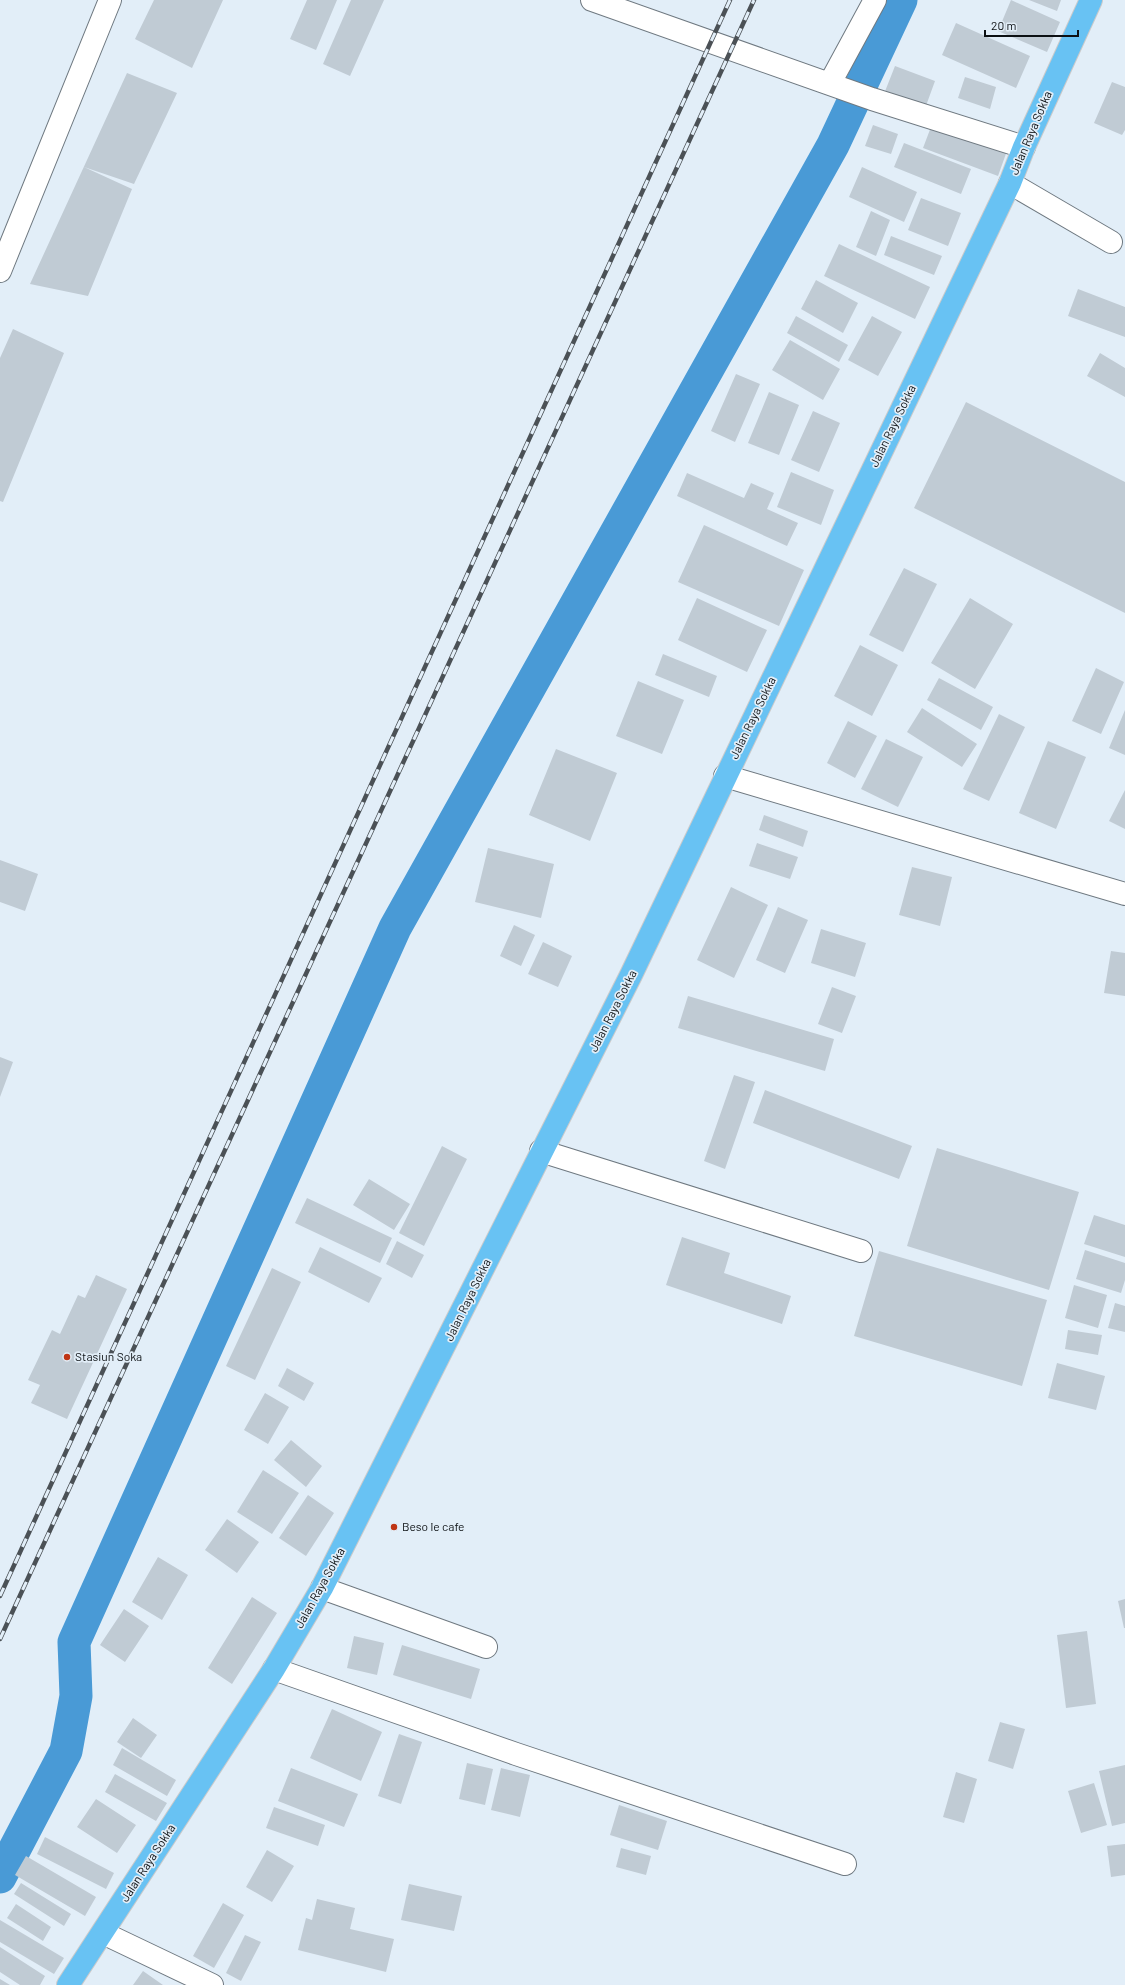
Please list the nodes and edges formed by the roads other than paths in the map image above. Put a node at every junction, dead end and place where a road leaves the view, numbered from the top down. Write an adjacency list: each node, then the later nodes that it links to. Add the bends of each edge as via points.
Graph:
1 (110, 0): 9 (street)
2 (592, 0): 5 (street)
3 (875, 0): 5 (street)
4 (1091, 0): 6 (main road, Jalan Raya Sokka)
5 (836, 86): 6 (street)
6 (1024, 147): 7 (main road, Jalan Raya Sokka)
7 (1010, 183): 8 (street); 10 (main road, Jalan Raya Sokka)
8 (1111, 242)
9 (0, 271)
10 (725, 776): 11 (street); 12 (main road, Jalan Raya Sokka, via 631,975)
11 (1125, 894)
12 (542, 1151): 13 (street); 14 (main road, Jalan Raya Sokka)
13 (861, 1251)
14 (322, 1588): 15 (street); 16 (main road, Jalan Raya Sokka)
15 (486, 1647)
16 (274, 1669): 17 (street, via 516,1754); 18 (main road, Jalan Raya Sokka)
17 (845, 1864)
18 (103, 1933): 19 (main road, Jalan Raya Sokka); 20 (street)
19 (68, 1985)
20 (212, 1985)

